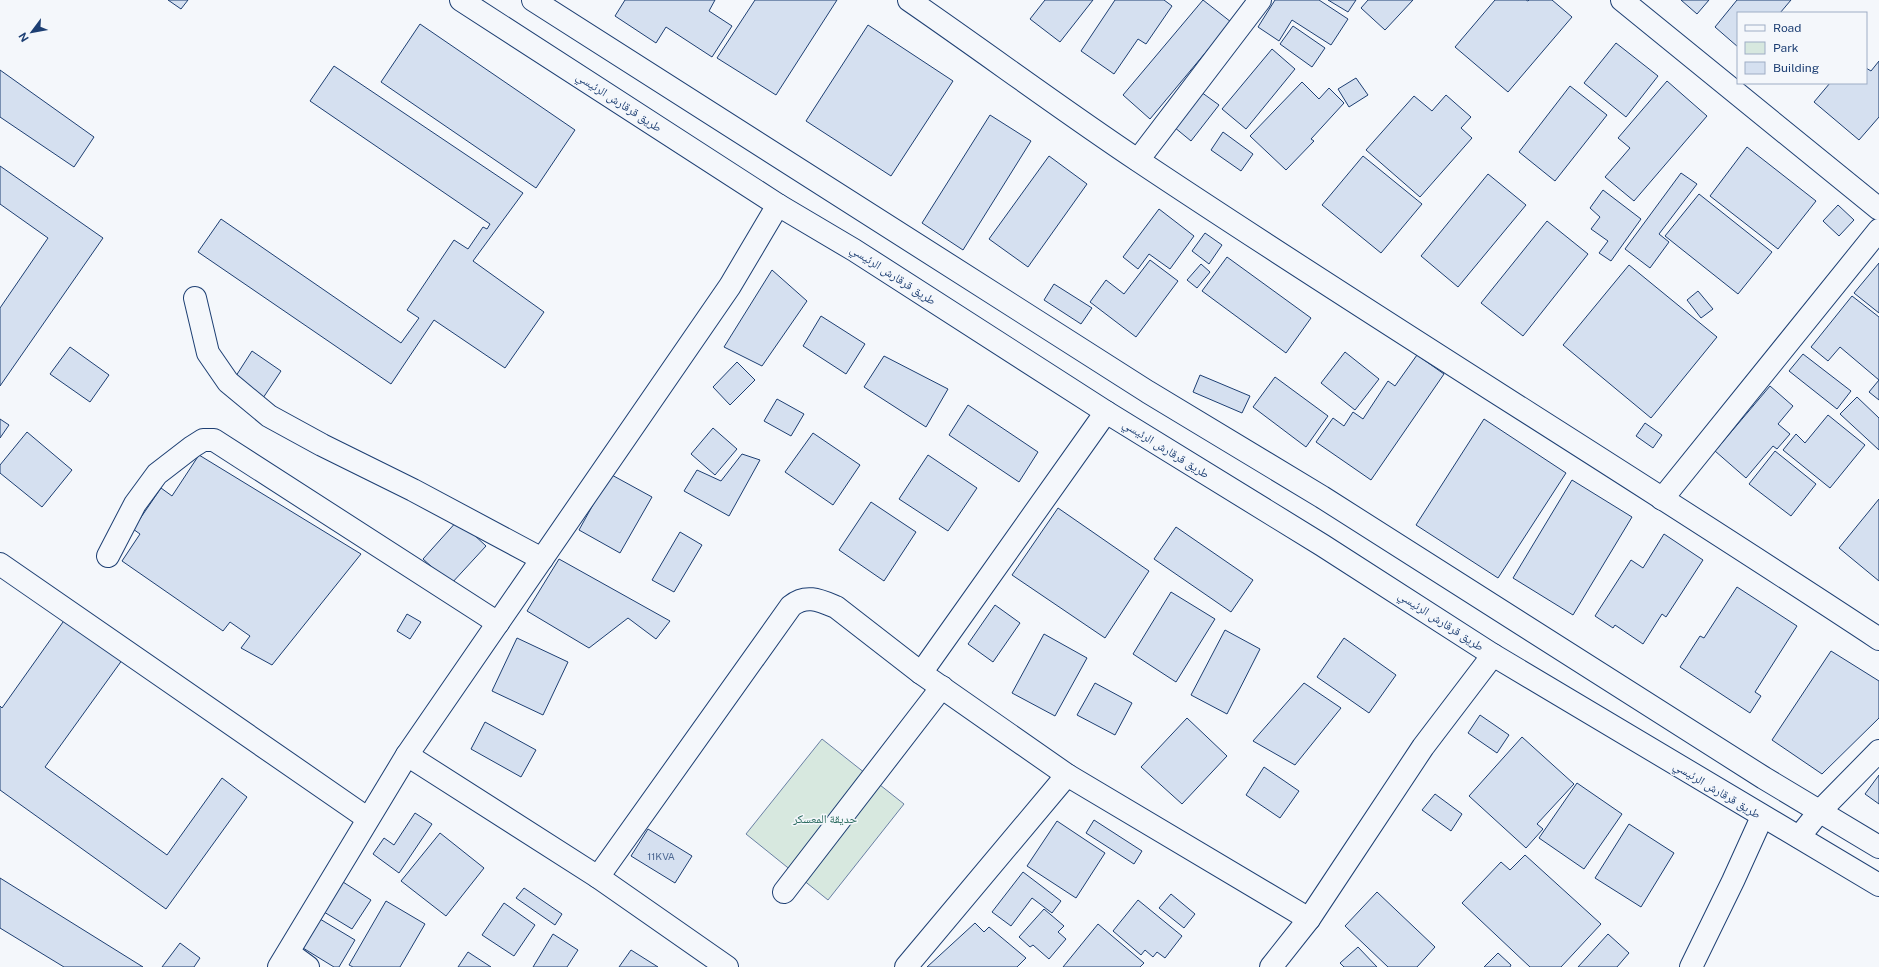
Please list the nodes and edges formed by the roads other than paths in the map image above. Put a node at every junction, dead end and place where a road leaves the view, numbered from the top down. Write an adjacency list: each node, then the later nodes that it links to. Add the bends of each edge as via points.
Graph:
1 (533, 0): 24 (street, via 1148,392 1322,497)
2 (909, 0): 6 (street)
3 (1260, 0): 6 (street)
4 (1622, 0): 8 (street)
5 (463, 1): 7 (street, طريق قرقارش الرئيسي)
6 (1138, 160): 12 (street)
7 (778, 205): 11 (street, طريق قرقارش الرئيسي, via 854,250); 14 (street, via 730,286)
8 (1879, 209)
9 (1879, 230): 12 (street)
10 (195, 298): 14 (street, via 208,354 228,382 269,416)
11 (1106, 412): 18 (street, طريق قرقارش الرئيسي); 19 (street)
12 (1662, 499): 17 (street)
13 (108, 556): 16 (street, via 135,504 156,474 203,440 214,440)
14 (542, 559): 16 (street)
15 (0, 564): 26 (street)
16 (498, 623): 22 (street)
17 (1879, 639)
18 (1494, 655): 25 (street, طريق قرقارش الرئيسي); 32 (street, via 1423,747)
19 (921, 673): 20 (street); 29 (street, via 836,607 820,600 807,598 797,601)
20 (942, 687): 23 (street); 31 (street)
21 (1879, 752): 24 (street)
22 (407, 754): 26 (street); 29 (street)
23 (1067, 775): 32 (street); 36 (street)
24 (1818, 812): 27 (street); 28 (street)
25 (1762, 817): 27 (street, طريق قرقارش الرئيسي); 38 (street)
26 (368, 818): 33 (street)
27 (1799, 837): 30 (street, طريق قرقارش الرئيسي)
28 (1879, 847)
29 (598, 877): 35 (street)
30 (1879, 886)
31 (784, 892)
32 (1309, 919): 37 (street)
33 (284, 960): 34 (street)
34 (308, 967)
35 (726, 967)
36 (906, 967)
37 (1271, 967)
38 (1691, 967)

